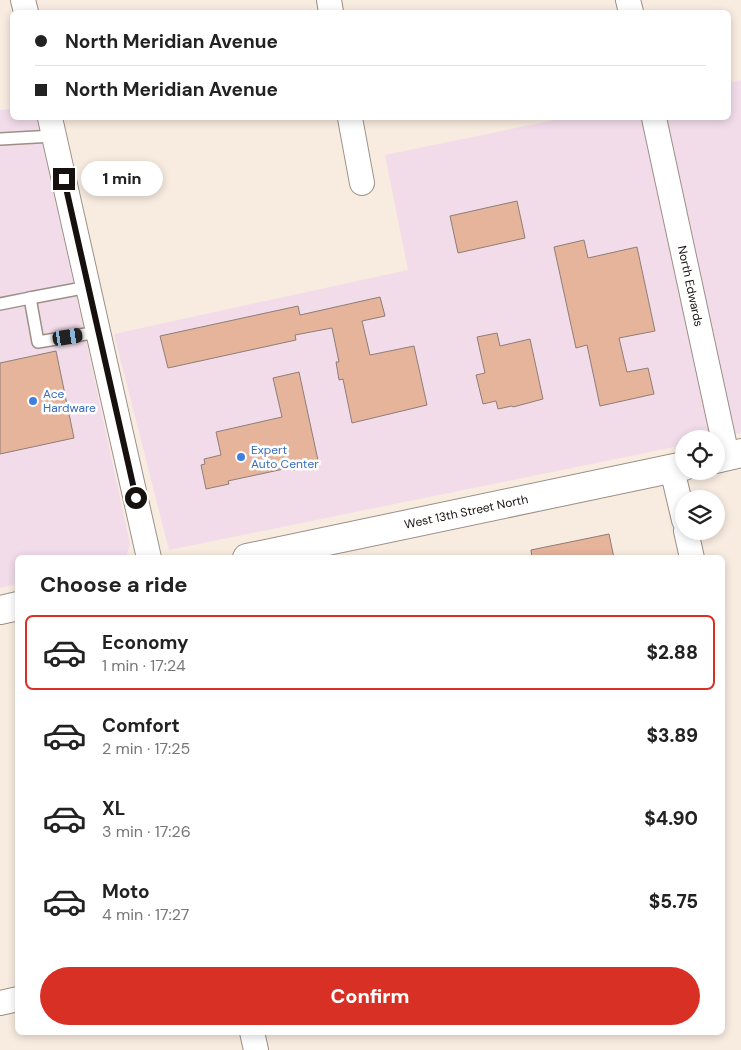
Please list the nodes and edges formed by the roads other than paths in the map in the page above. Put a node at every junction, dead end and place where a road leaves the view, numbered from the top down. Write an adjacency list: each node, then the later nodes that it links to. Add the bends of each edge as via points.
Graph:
1 (350, 120): 5 (street)
2 (654, 120): 10 (street, North Edwards)
3 (52, 127): 4 (lane); 6 (street)
4 (0, 140)
5 (362, 183)
6 (88, 287): 7 (lane); 9 (street)
7 (30, 298): 8 (lane); 9 (lane, via 38,342)
8 (0, 304)
9 (98, 332): 13 (street)
10 (728, 456)
11 (675, 468): 14 (street, West 13th Street North)
12 (688, 540): 15 (street)
13 (148, 555)
14 (261, 555)
15 (691, 555)
16 (15, 607): 17 (street)
17 (0, 610)
18 (15, 1000): 19 (street)
19 (0, 1003)
20 (253, 1035): 21 (street)
21 (256, 1050)

